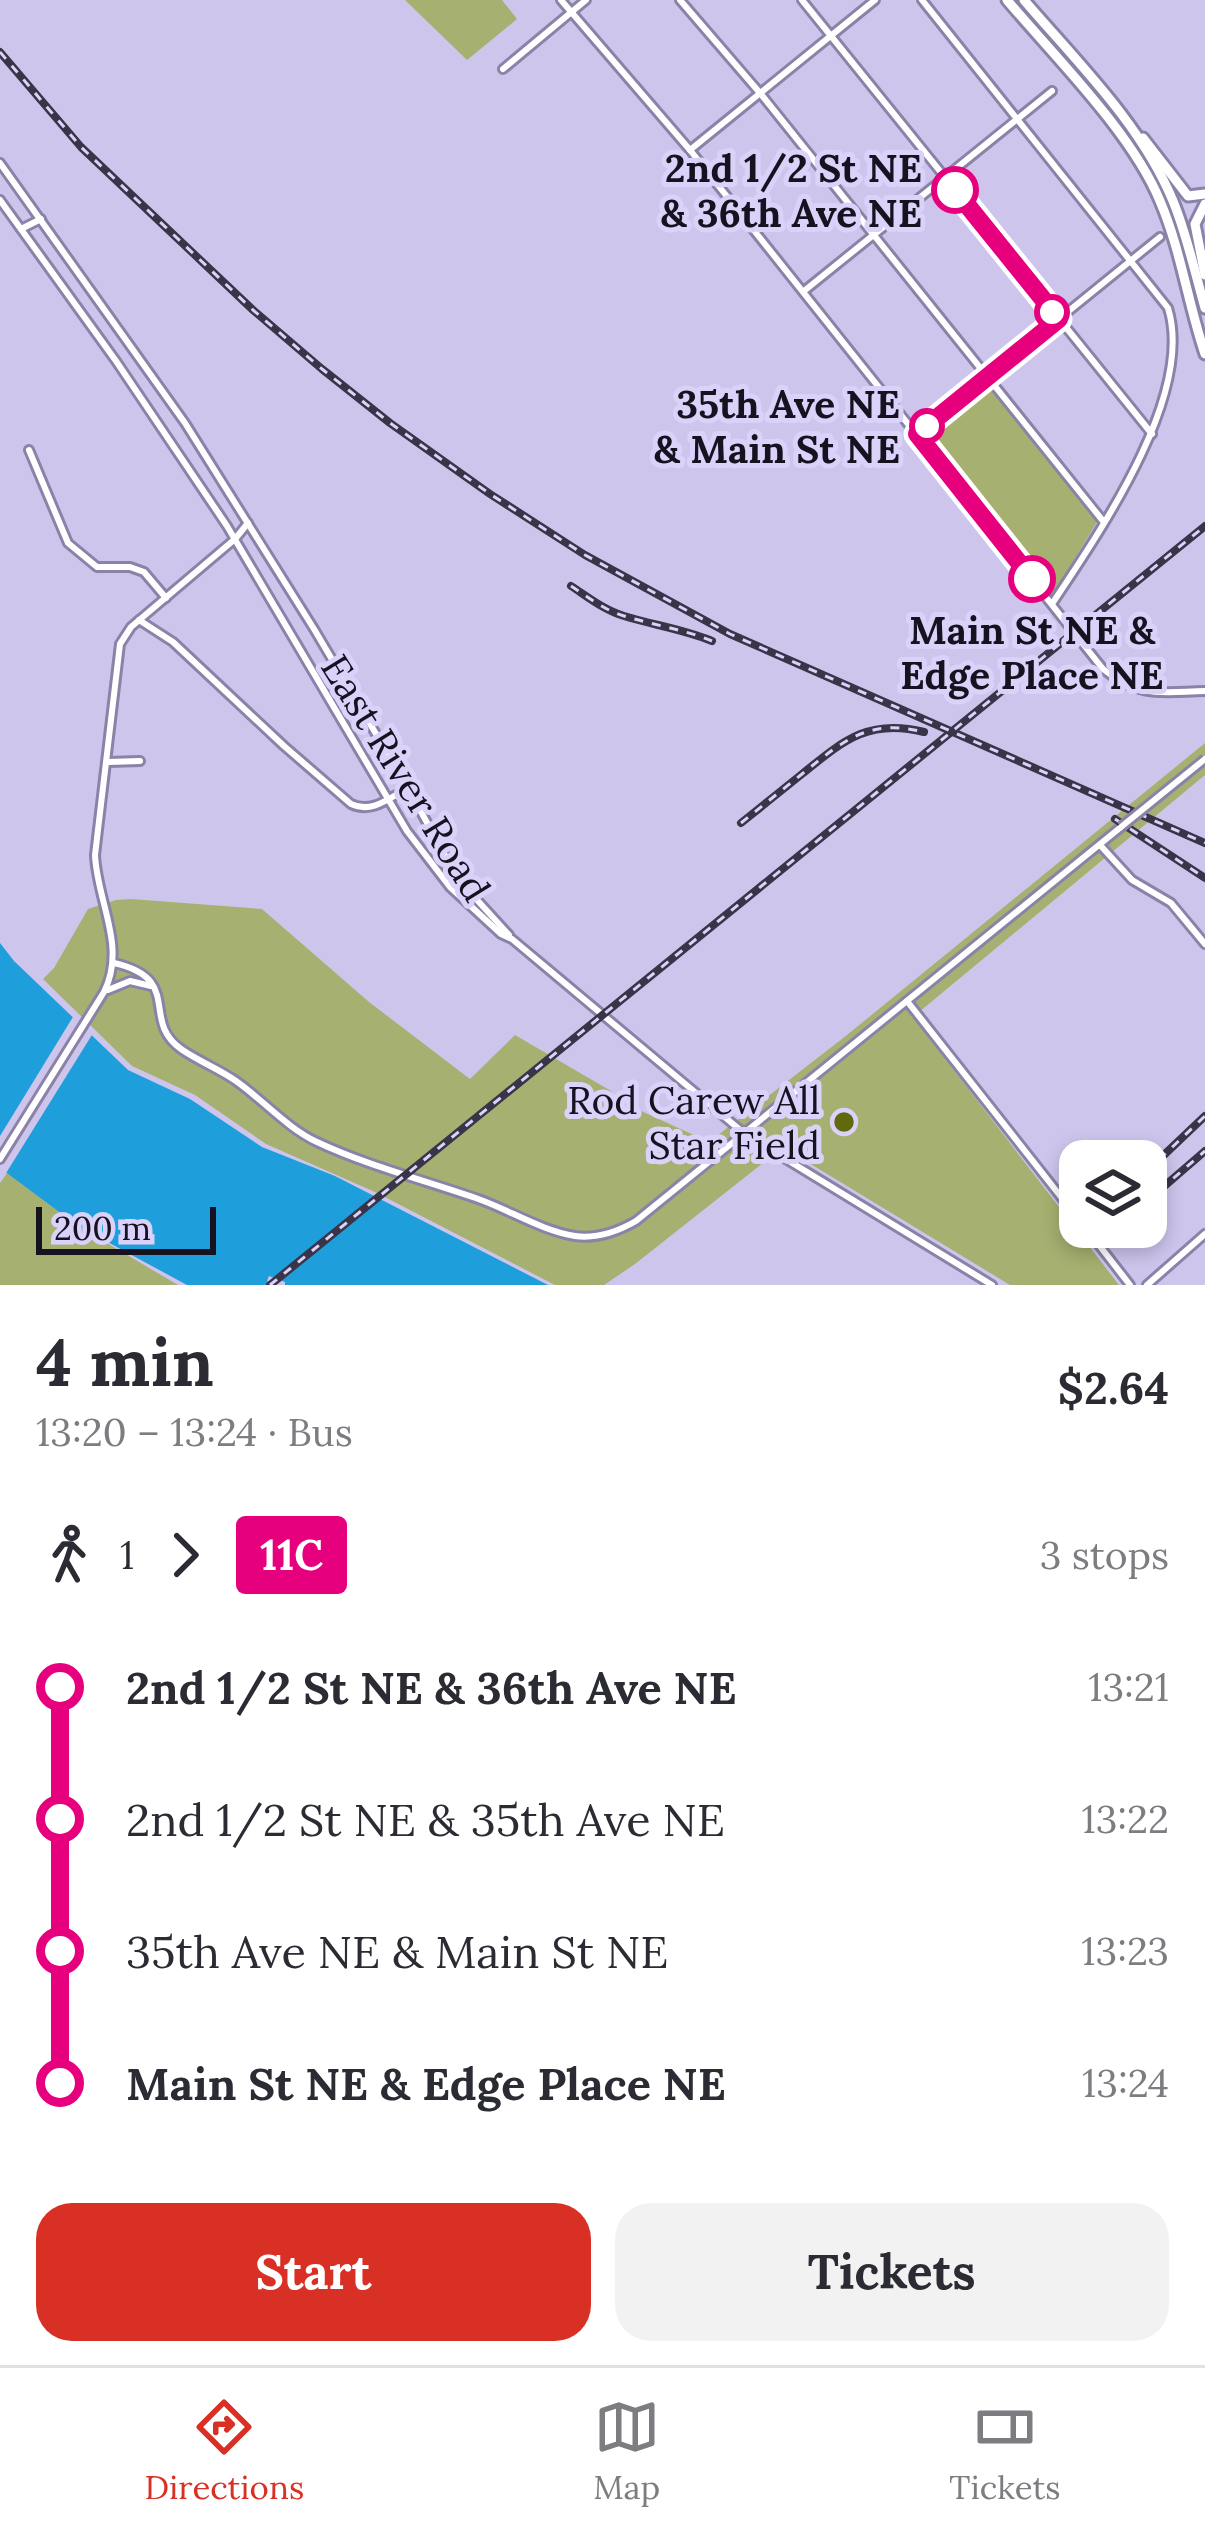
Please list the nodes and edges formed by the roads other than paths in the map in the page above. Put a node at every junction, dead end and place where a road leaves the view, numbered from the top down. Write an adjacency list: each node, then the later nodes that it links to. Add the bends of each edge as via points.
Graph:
1 (561, 0): 9 (street)
2 (586, 0): 9 (street)
3 (680, 0): 13 (street)
4 (802, 0): 10 (street)
5 (875, 0): 10 (street)
6 (922, 0): 14 (street)
7 (1007, 0): 31 (main road, via 1150,180)
8 (1024, 0): 15 (main road)
9 (571, 12): 11 (street); 16 (street)
10 (832, 35): 13 (street); 18 (street)
11 (502, 69)
12 (1052, 91): 14 (street)
13 (760, 93): 16 (street); 24 (street)
14 (1016, 119): 18 (street); 26 (street)
15 (1128, 121): 19 (main road, via 1188,196); 29 (main road, via 1173,201)
16 (690, 150): 28 (street)
17 (0, 163): 22 (street, East River Road)
18 (945, 177): 24 (street); 30 (street)
19 (1205, 194)
20 (0, 200): 23 (street, East River Road)
21 (1205, 204): 27 (main road, via 1195,224)
22 (41, 219): 23 (street); 37 (street, East River Road)
23 (21, 229): 38 (street, East River Road)
24 (873, 235): 28 (street); 32 (street)
25 (1160, 237): 26 (street)
26 (1130, 262): 30 (street); 34 (street, via 1168,308 1173,334)
27 (1205, 275)
28 (804, 291): 33 (street)
29 (1205, 308)
30 (1059, 319): 32 (street); 34 (street)
31 (1205, 354)
32 (987, 377): 33 (street); 36 (street)
33 (917, 434): 40 (street)
34 (1152, 434): 36 (street)
35 (29, 450): 39 (street, via 68,543 98,567 138,568)
36 (1103, 521): 40 (street)
37 (248, 523): 38 (street); 46 (street, East River Road)
38 (235, 539): 39 (street); 47 (street, East River Road)
39 (166, 598): 41 (street)
40 (1052, 604): 42 (street, via 1125,686)
41 (138, 620): 45 (street, via 120,644); 47 (street, via 173,642 351,803 375,807)
42 (1205, 691)
43 (1205, 759): 48 (street, bridge)
44 (140, 761): 45 (street)
45 (106, 762): 51 (street, via 95,855)
46 (408, 788): 47 (street); 49 (street, East River Road, via 448,861)
47 (388, 799): 49 (street, East River Road, via 450,887)
48 (1100, 844): 50 (street); 54 (street)
49 (512, 939): 55 (street)
50 (1205, 944)
51 (114, 963): 52 (street, via 140,971); 53 (street)
52 (154, 988): 53 (street, via 130,981); 55 (street, via 175,1044 314,1141 572,1236 599,1236 636,1221)
53 (104, 992): 56 (street)
54 (907, 1001): 55 (street); 57 (street)
55 (745, 1134): 60 (street)
56 (0, 1159)
57 (1059, 1195)
58 (1205, 1234): 62 (street)
59 (1101, 1248): 61 (street)
60 (992, 1285)
61 (1130, 1285)
62 (1147, 1285)

